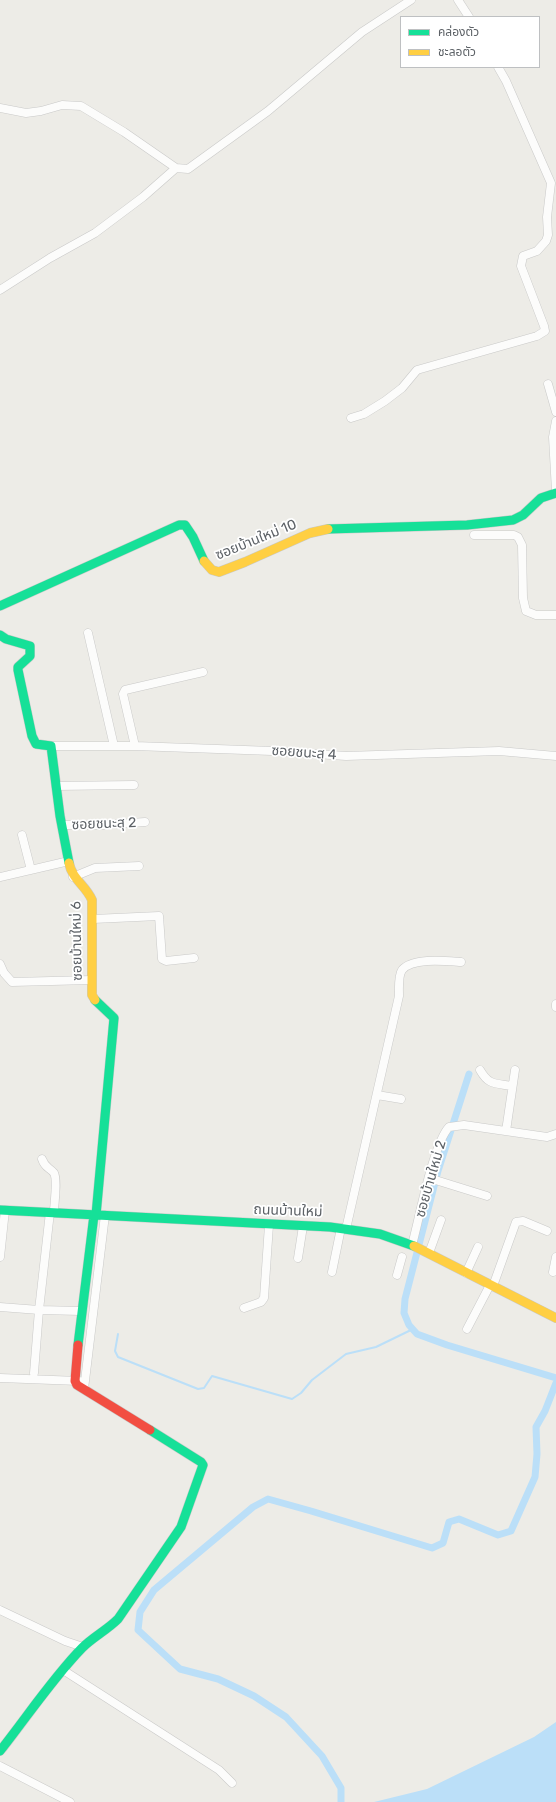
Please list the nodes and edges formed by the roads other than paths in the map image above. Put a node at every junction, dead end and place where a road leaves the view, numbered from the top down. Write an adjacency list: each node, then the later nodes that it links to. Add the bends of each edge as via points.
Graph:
1 (411, 0): 6 (street, via 362,32 268,111 193,167 184,170)
2 (458, 0): 3 (street)
3 (468, 16)
4 (499, 68): 7 (street)
5 (0, 108): 6 (street, via 26,113 62,105 81,106)
6 (176, 168): 8 (street, via 95,233)
7 (553, 182): 11 (street, via 546,241 537,251 523,256 521,261 544,326 544,333 417,370 402,388 385,401 364,414)
8 (0, 290)
9 (548, 384): 10 (street)
10 (556, 412)
11 (351, 418)
12 (556, 421): 13 (street, via 553,437)
13 (556, 492): 15 (street, ซอยบ้านใหม่ 10, via 544,495 515,520 323,529 219,572 209,567 190,530 185,525 179,526)
14 (474, 535): 16 (street, via 518,537 522,545 523,598 526,611 536,615)
15 (0, 606)
16 (556, 615)
17 (88, 633): 21 (street)
18 (0, 635): 20 (street, via 30,646 30,656 18,667 21,686 34,742)
19 (203, 672): 22 (street, via 125,690 123,694)
20 (51, 746): 21 (street, ซอยชนะสุ 4); 25 (street)
21 (114, 746): 22 (street, ซอยชนะสุ 4)
22 (134, 746): 23 (street, ซอยชนะสุ 4, via 346,756 499,751)
23 (556, 756)
24 (134, 785): 25 (street)
25 (56, 786): 27 (street)
26 (145, 822): 27 (street, ซอยชนะสุ 2)
27 (62, 825): 29 (street)
28 (22, 835): 31 (street)
29 (69, 861): 31 (street); 33 (street)
30 (138, 866): 33 (street, via 95,868)
31 (31, 870): 32 (street)
32 (0, 877)
33 (73, 877): 34 (street, ซอยบ้านใหม่ 6, via 91,895)
34 (92, 919): 35 (street, via 159,916 162,959 166,961); 38 (street, ซอยบ้านใหม่ 6)
35 (194, 958)
36 (461, 962): 44 (street, via 434,960 403,969)
37 (0, 964): 38 (street, via 12,982)
38 (91, 980): 53 (street, ซอยบ้านใหม่ 6, via 93,999 111,1012 114,1023)
39 (556, 1004): 40 (street)
40 (556, 1007)
41 (480, 1070): 43 (street, via 489,1082)
42 (515, 1070): 43 (street)
43 (512, 1086): 46 (street)
44 (376, 1095): 45 (street); 57 (street)
45 (401, 1099)
46 (506, 1131): 47 (street, ซอยบ้านใหม่ 2, via 548,1137); 49 (street, ซอยบ้านใหม่ 2, via 464,1125 448,1127)
47 (556, 1134)
48 (42, 1159): 52 (street, via 56,1178)
49 (429, 1178): 50 (street); 59 (street, ซอยบ้านใหม่ 2)
50 (487, 1196)
51 (3, 1210): 52 (street, ถนนบ้านใหม่); 62 (street)
52 (52, 1212): 53 (street, ถนนบ้านใหม่); 72 (street)
53 (98, 1215): 55 (street, ถนนบ้านใหม่); 73 (street, ซอยบ้านใหม่ 6); 79 (street)
54 (441, 1220): 61 (street)
55 (269, 1225): 56 (street, ถนนบ้านใหม่); 71 (street, via 264,1298 261,1302)
56 (303, 1226): 57 (street, ถนนบ้านใหม่); 64 (street)
57 (344, 1228): 59 (street, ถนนบ้านใหม่, via 380,1234); 65 (street)
58 (547, 1231): 69 (street, via 523,1221 516,1222)
59 (409, 1244): 61 (street, ถนนบ้านใหม่); 68 (street, ซอยบ้านใหม่ 2, via 402,1254)
60 (478, 1248): 67 (street)
61 (429, 1253): 67 (street, ถนนบ้านใหม่)
62 (0, 1257)
63 (556, 1257): 66 (street)
64 (298, 1258)
65 (332, 1272)
66 (553, 1272)
67 (466, 1273): 69 (street, ถนนบ้านใหม่)
68 (397, 1275)
69 (492, 1286): 74 (street, ถนนบ้านใหม่); 75 (street)
70 (0, 1307): 72 (street)
71 (244, 1308)
72 (39, 1310): 73 (street); 76 (street)
73 (81, 1311): 78 (street, ซอยบ้านใหม่ 6)
74 (556, 1318)
75 (467, 1329)
76 (34, 1373)
77 (0, 1378): 78 (street)
78 (75, 1381): 79 (street, via 77,1385)
79 (85, 1385): 81 (street, via 106,1404 203,1463 174,1539 113,1624)
80 (0, 1610): 81 (street)
81 (83, 1647): 82 (street)
82 (63, 1670): 83 (street); 85 (street, via 219,1770)
83 (0, 1751)
84 (0, 1766): 86 (street)
85 (232, 1783)
86 (70, 1802)

